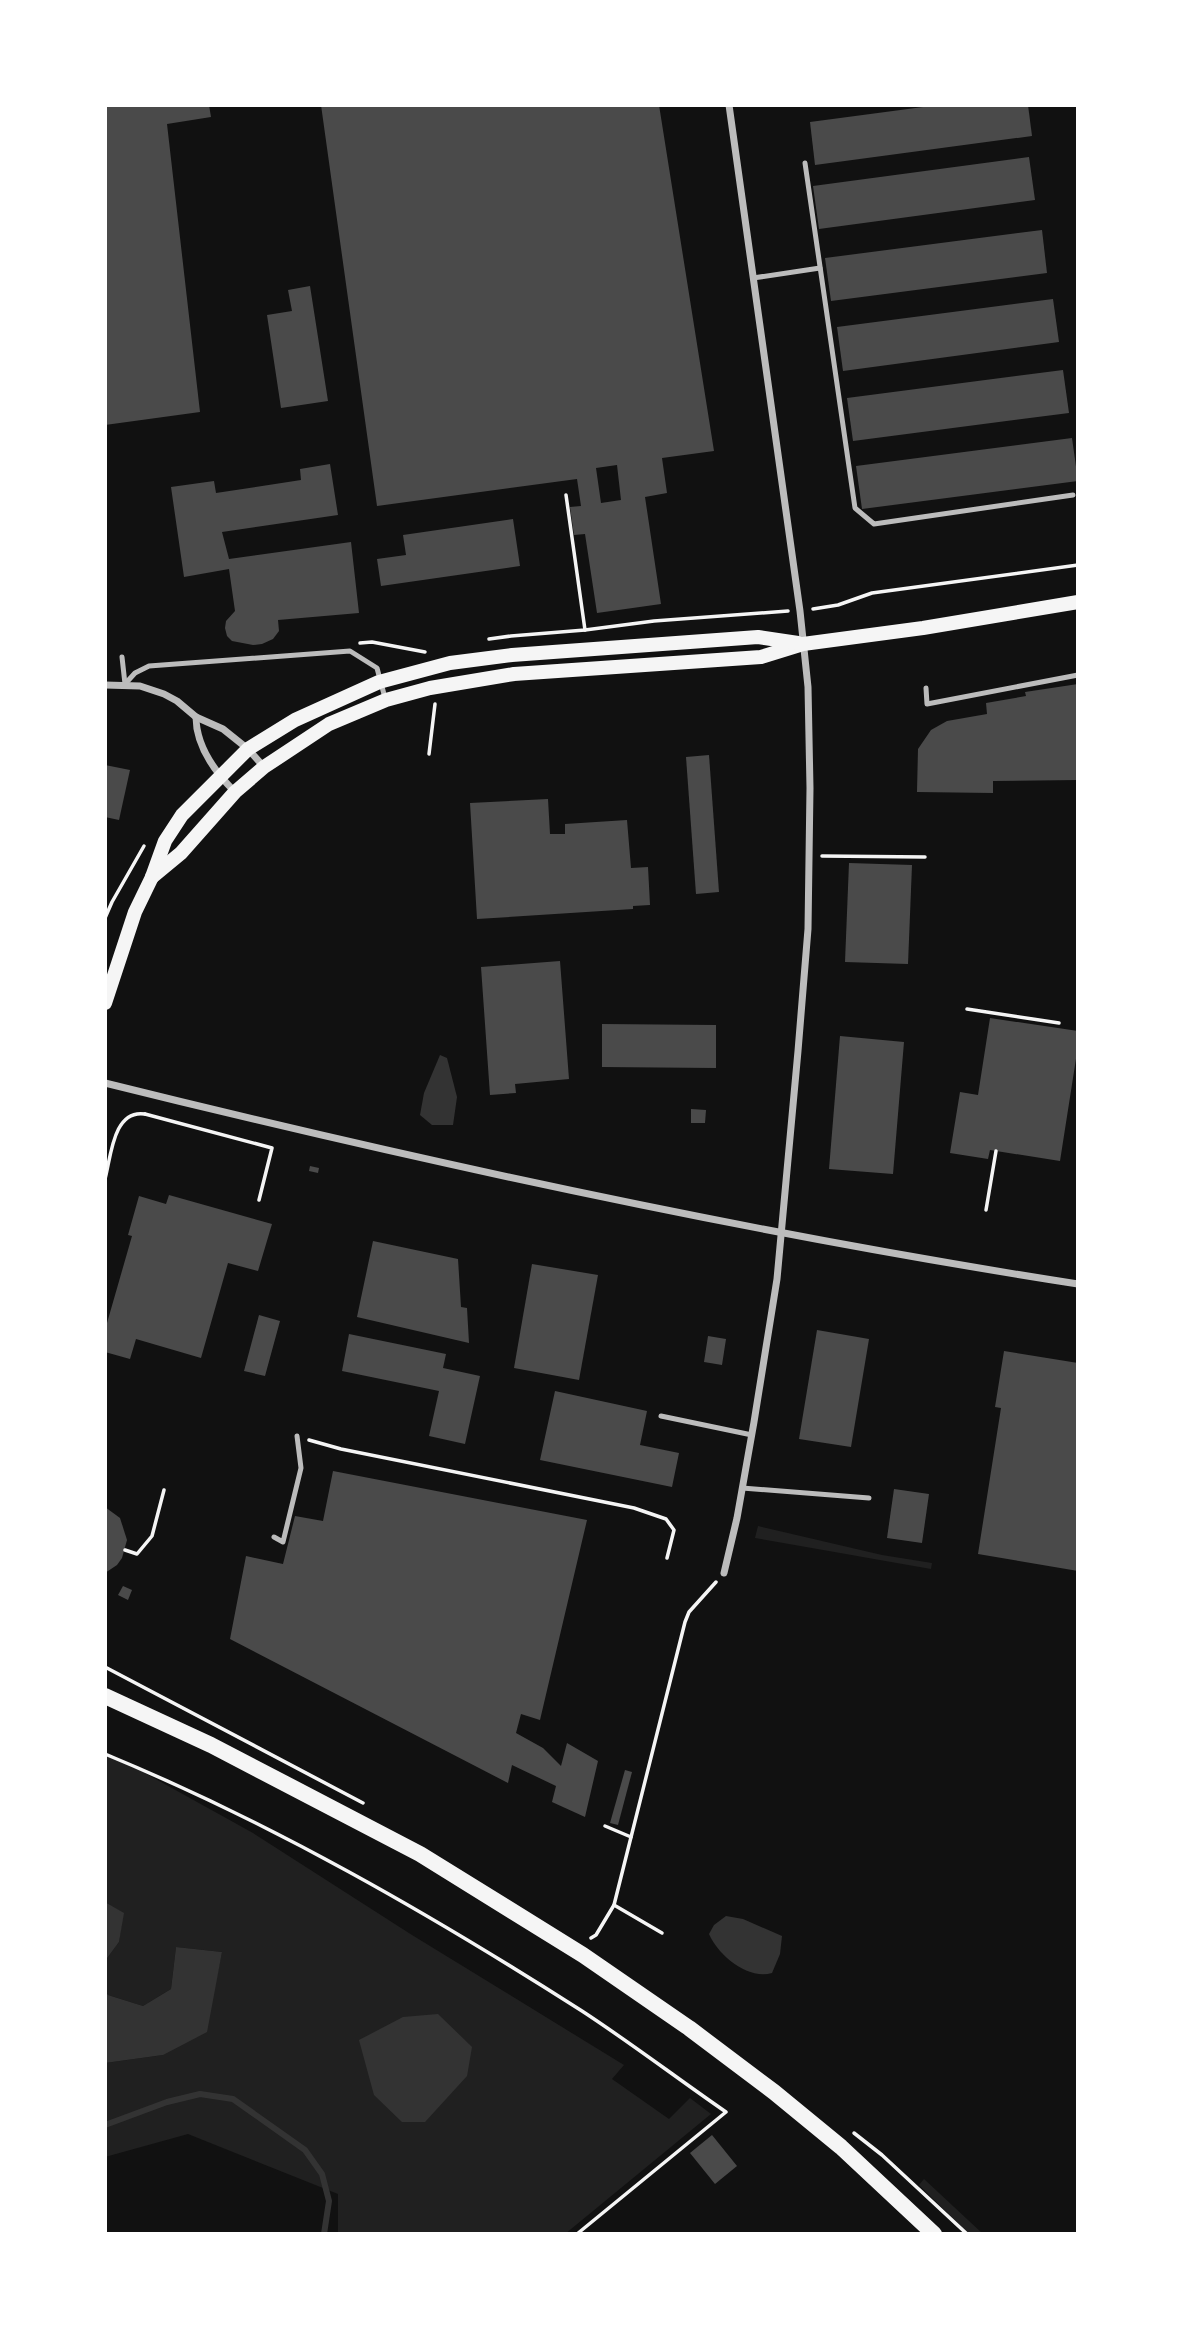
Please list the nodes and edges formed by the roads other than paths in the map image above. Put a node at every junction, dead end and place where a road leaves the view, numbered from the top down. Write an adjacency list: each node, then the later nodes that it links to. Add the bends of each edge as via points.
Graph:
1 (729, 105): 4 (street)
2 (805, 163): 3 (lane)
3 (820, 268): 4 (lane); 5 (lane, via 855,508 874,524)
4 (753, 278): 7 (street)
5 (1073, 495)
6 (1078, 601): 7 (main road)
7 (803, 644): 10 (main road, via 758,637 512,655 450,663); 14 (main road, via 761,657 514,674); 23 (street, via 808,687 808,929)
8 (122, 657): 11 (lane)
9 (1078, 674): 13 (lane, via 927,704)
10 (379, 682): 11 (lane, via 377,668 350,651 149,666); 14 (lane); 16 (main road, via 295,720)
11 (125, 684): 12 (street); 15 (street, via 164,694)
12 (105, 685)
13 (926, 688)
14 (386, 700): 17 (main road, via 328,724)
15 (196, 717): 16 (street, via 223,729); 18 (street, via 200,741)
16 (248, 749): 17 (street); 18 (main road)
17 (264, 767): 19 (main road)
18 (219, 776): 19 (street); 20 (main road, via 182,815)
19 (234, 792): 20 (main road, via 181,853)
20 (152, 877): 21 (main road, via 135,912)
21 (105, 1003)
22 (105, 1083): 23 (street, via 360,1146)
23 (781, 1234): 24 (street); 26 (street)
24 (1078, 1284)
25 (661, 1416): 26 (lane)
26 (752, 1435): 28 (street)
27 (297, 1437): 30 (lane, via 301,1468 283,1542)
28 (742, 1488): 29 (lane); 31 (street)
29 (869, 1498)
30 (274, 1537)
31 (724, 1573)
32 (105, 1696): 33 (main road, via 211,1745 420,1854 583,1955 774,2092)
33 (934, 2234)

